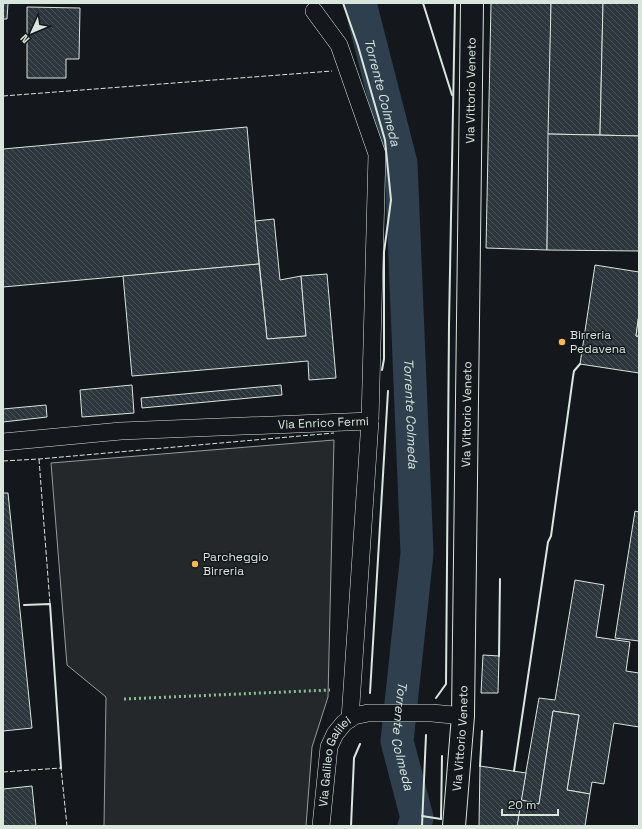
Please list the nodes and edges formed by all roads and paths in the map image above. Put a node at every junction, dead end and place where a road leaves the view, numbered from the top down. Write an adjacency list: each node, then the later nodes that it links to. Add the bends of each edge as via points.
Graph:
1 (472, 3): 5 (main road, Via Vittorio Veneto)
2 (314, 11): 3 (street, via 339,45 376,154)
3 (370, 421): 4 (street, Via Enrico Fermi, via 120,431); 6 (street, Via Enrico Fermi)
4 (3, 442)
5 (462, 716): 6 (street, Via Galileo Galilei, via 368,713); 8 (main road, Via Vittorio Veneto)
6 (350, 719): 7 (street, Via Galileo Galilei, via 335,734 329,747)
7 (321, 826)
8 (454, 826)

